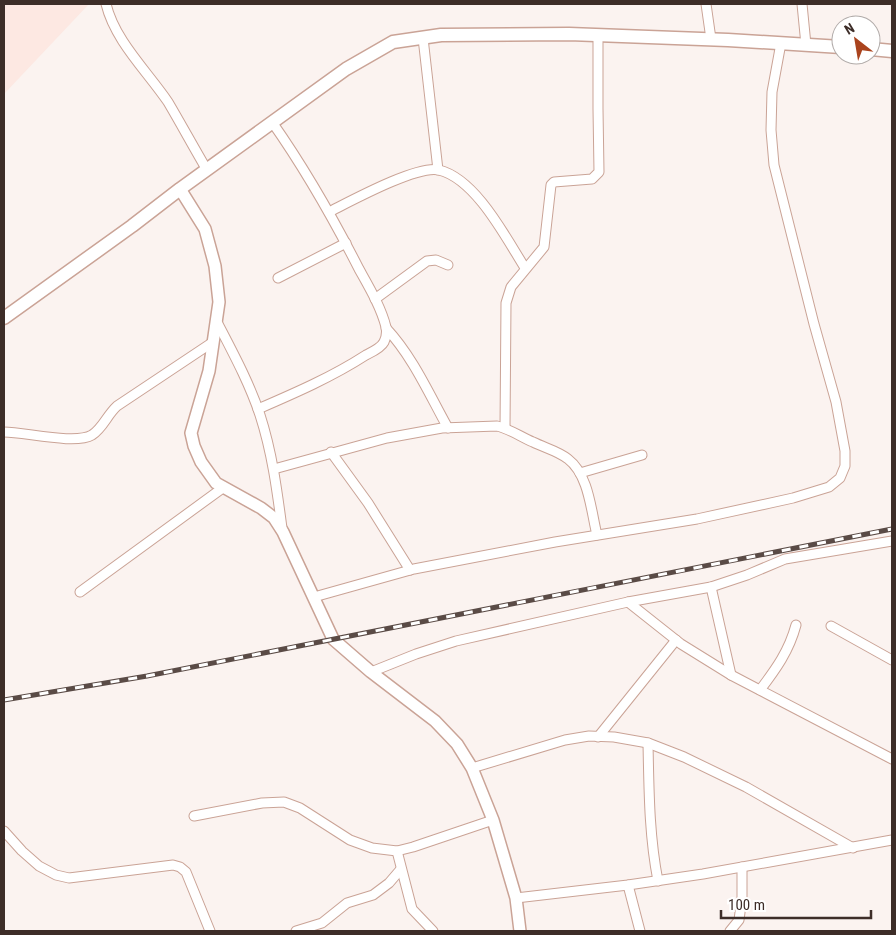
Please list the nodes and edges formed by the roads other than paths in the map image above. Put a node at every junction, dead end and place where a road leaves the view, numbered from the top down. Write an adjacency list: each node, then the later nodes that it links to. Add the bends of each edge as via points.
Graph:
1 (106, 4): 11 (street, via 117,30 168,102)
2 (706, 4): 6 (street)
3 (802, 4): 8 (street)
4 (598, 35): 5 (main road, via 441,35); 6 (main road); 17 (street, via 600,172 592,180 554,182 551,185 544,247)
5 (423, 38): 10 (main road, via 393,42 346,69); 12 (street)
6 (711, 39): 7 (main road)
7 (781, 44): 8 (main road); 34 (street, via 772,92 774,165 836,402 845,466 840,478 828,487 793,498 698,519)
8 (806, 45): 9 (main road)
9 (831, 46)
10 (272, 122): 11 (main road); 14 (street)
11 (207, 170): 13 (main road)
12 (438, 170): 14 (street, via 420,172 386,184); 17 (street, via 456,178 480,200)
13 (180, 189): 20 (main road); 21 (street, via 205,229 215,266 219,302)
14 (329, 212): 15 (street)
15 (346, 243): 18 (street); 19 (street)
16 (448, 265): 19 (street, via 436,260 427,261)
17 (525, 268): 26 (street, via 511,287 506,303)
18 (278, 278)
19 (374, 299): 22 (street)
20 (4, 318)
21 (216, 320): 23 (street); 24 (street)
22 (386, 328): 24 (street, via 383,344 350,366); 25 (street, via 414,366)
23 (213, 342): 27 (street, via 117,406 98,430 84,438); 32 (street, via 209,371 191,433 201,462 216,483)
24 (258, 409): 30 (street)
25 (448, 428): 26 (street); 28 (street)
26 (505, 428): 31 (street, via 567,457)
27 (4, 432)
28 (331, 452): 30 (street); 36 (street)
29 (642, 455): 31 (street)
30 (274, 468): 33 (street)
31 (580, 473): 34 (street)
32 (224, 487): 33 (street, via 261,508 274,518); 38 (street)
33 (283, 532): 39 (street)
34 (597, 534): 36 (street)
35 (892, 541): 37 (street, via 785,559)
36 (410, 570): 39 (street)
37 (711, 587): 40 (street); 46 (street)
38 (80, 592)
39 (314, 598): 45 (street, via 333,639)
40 (628, 602): 43 (street); 45 (street, via 456,641)
41 (796, 625): 47 (street, via 782,661)
42 (831, 626): 44 (street)
43 (676, 640): 46 (street); 48 (street)
44 (892, 660)
45 (372, 672): 51 (street, via 435,721 457,744)
46 (731, 675): 47 (street)
47 (760, 690): 50 (street)
48 (598, 737): 49 (street); 51 (street, via 565,740)
49 (648, 743): 56 (street, via 746,787); 60 (street, via 649,812)
50 (892, 759)
51 (472, 768): 53 (street)
52 (194, 816): 57 (street, via 284,802 300,808 350,840 372,848)
53 (493, 820): 57 (street); 62 (street)
54 (4, 831): 63 (street, via 38,866 69,878 173,865 180,867 186,872)
55 (892, 840): 56 (street)
56 (853, 848): 58 (street)
57 (397, 851): 59 (street)
58 (742, 867): 60 (street); 68 (street, via 739,920)
59 (401, 869): 64 (street, via 373,895 347,903 322,923); 65 (street, via 412,909)
60 (658, 881): 61 (street)
61 (628, 885): 62 (street); 67 (street)
62 (516, 898): 66 (street)
63 (210, 931)
64 (296, 931)
65 (433, 931)
66 (520, 931)
67 (640, 931)
68 (730, 931)

